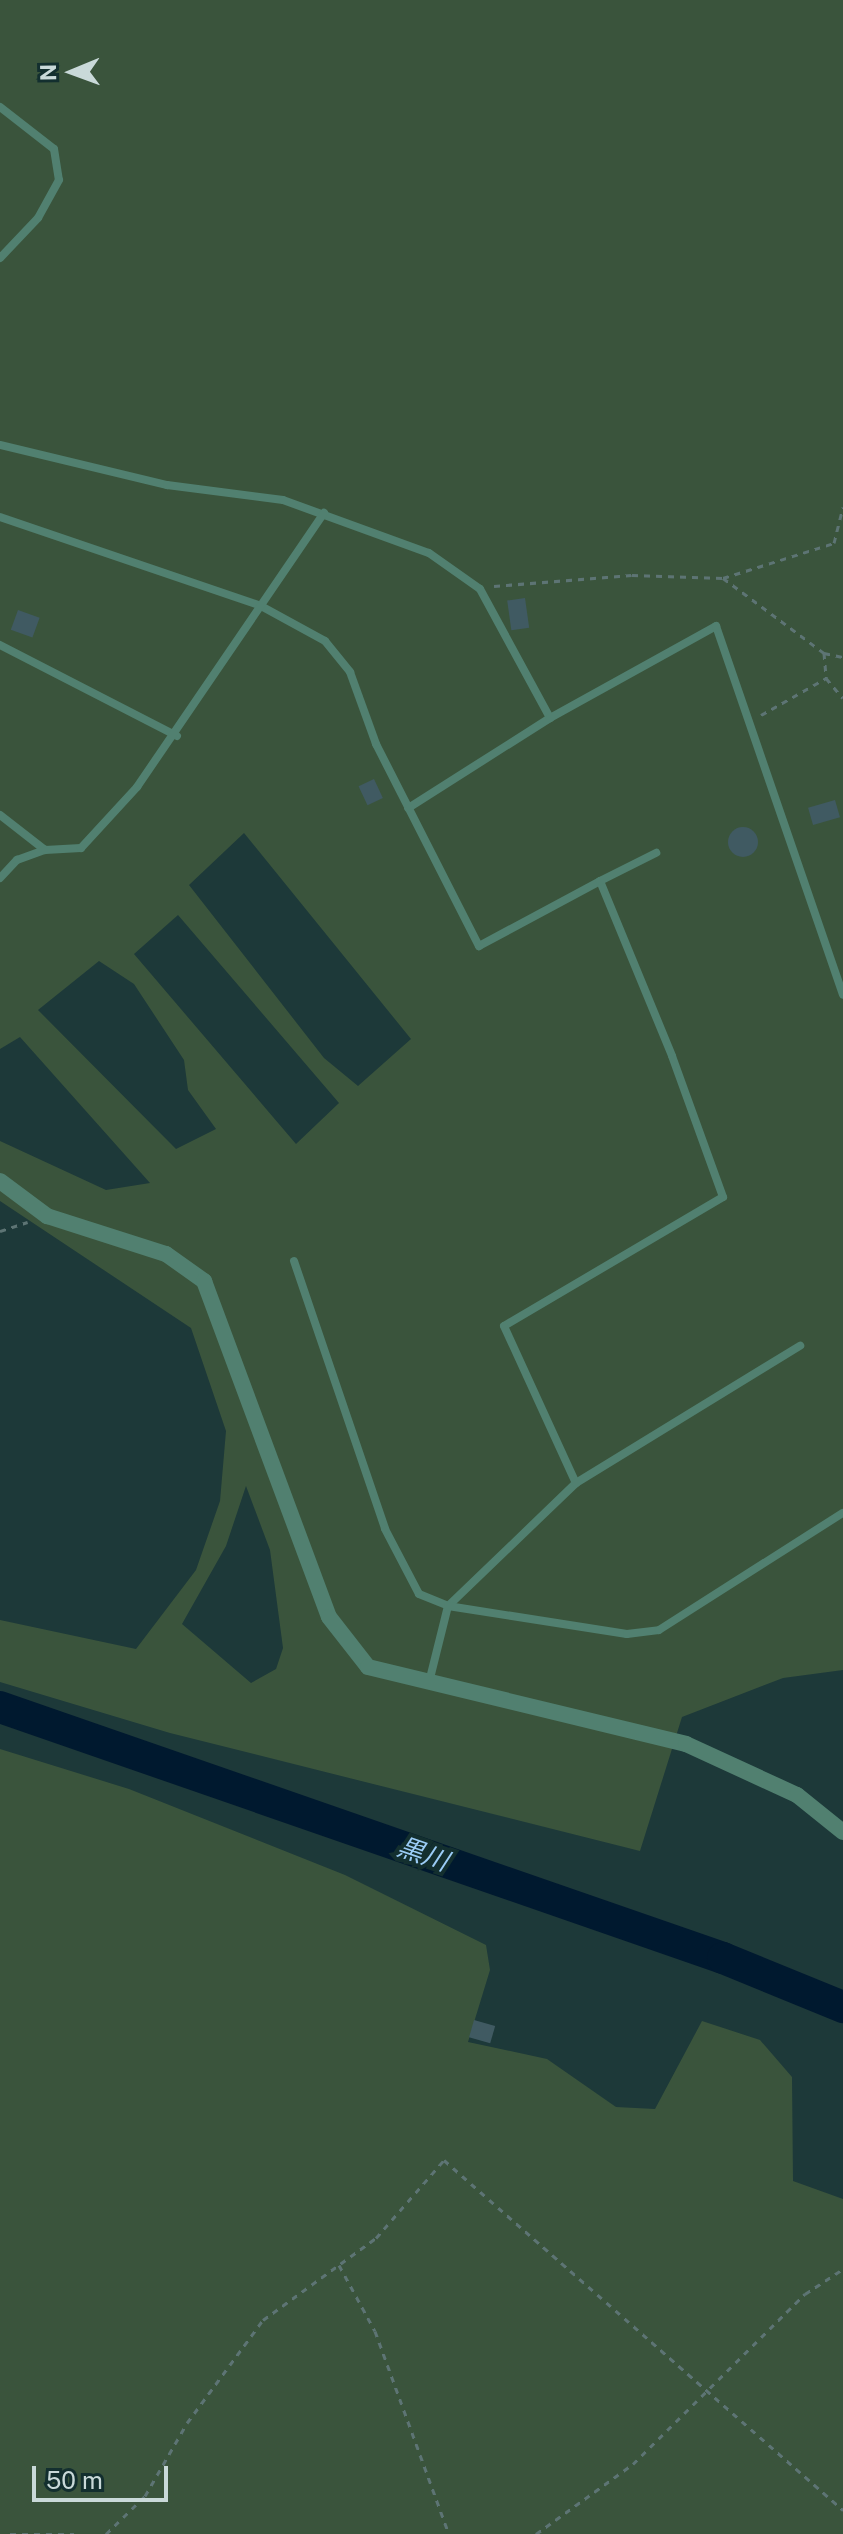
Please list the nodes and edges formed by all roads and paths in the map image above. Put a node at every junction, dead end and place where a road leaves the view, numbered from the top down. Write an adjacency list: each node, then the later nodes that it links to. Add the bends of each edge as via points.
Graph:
1 (0, 107): 2 (lane, via 54,149 59,180 38,218)
2 (0, 258)
3 (0, 445): 5 (lane)
4 (843, 507): 7 (path, via 834,543)
5 (324, 513): 8 (lane, via 429,553); 9 (lane)
6 (0, 517): 9 (lane)
7 (723, 578): 8 (path, via 573,577); 11 (path)
8 (480, 589): 15 (lane)
9 (261, 606): 17 (lane); 18 (lane, via 325,641 350,672)
10 (0, 645): 17 (lane)
11 (824, 653): 12 (path); 13 (path)
12 (843, 657)
13 (826, 678): 14 (path); 16 (path)
14 (843, 698)
15 (550, 718): 16 (lane, via 716,626); 18 (lane)
16 (751, 721): 24 (lane)
17 (177, 736): 20 (lane, via 81,848)
18 (408, 808): 23 (lane, via 479,946)
19 (0, 815): 20 (lane)
20 (45, 850): 22 (lane, via 17,860)
21 (656, 853): 23 (lane)
22 (0, 878)
23 (600, 881): 30 (lane, via 723,1197 504,1326)
24 (843, 995)
25 (0, 1181): 26 (street)
26 (47, 1216): 27 (path); 33 (street, via 166,1254 204,1281 345,1646 368,1667)
27 (0, 1231)
28 (294, 1261): 32 (lane, via 403,1571 419,1594)
29 (800, 1346): 30 (lane)
30 (576, 1483): 32 (lane)
31 (843, 1513): 32 (lane, via 659,1630 627,1634)
32 (448, 1606): 33 (lane)
33 (428, 1687): 34 (street, via 686,1744 797,1795)
34 (843, 1832)
35 (339, 2265): 37 (path, via 417,2199 444,2160); 41 (path, via 263,2320 187,2423 145,2496); 42 (path, via 381,2345)
36 (843, 2269): 37 (path, via 805,2294)
37 (708, 2388): 38 (path); 43 (path, via 633,2464)
38 (843, 2510)
39 (10, 2534): 40 (path)
40 (74, 2534)
41 (106, 2534)
42 (449, 2534)
43 (536, 2534)

